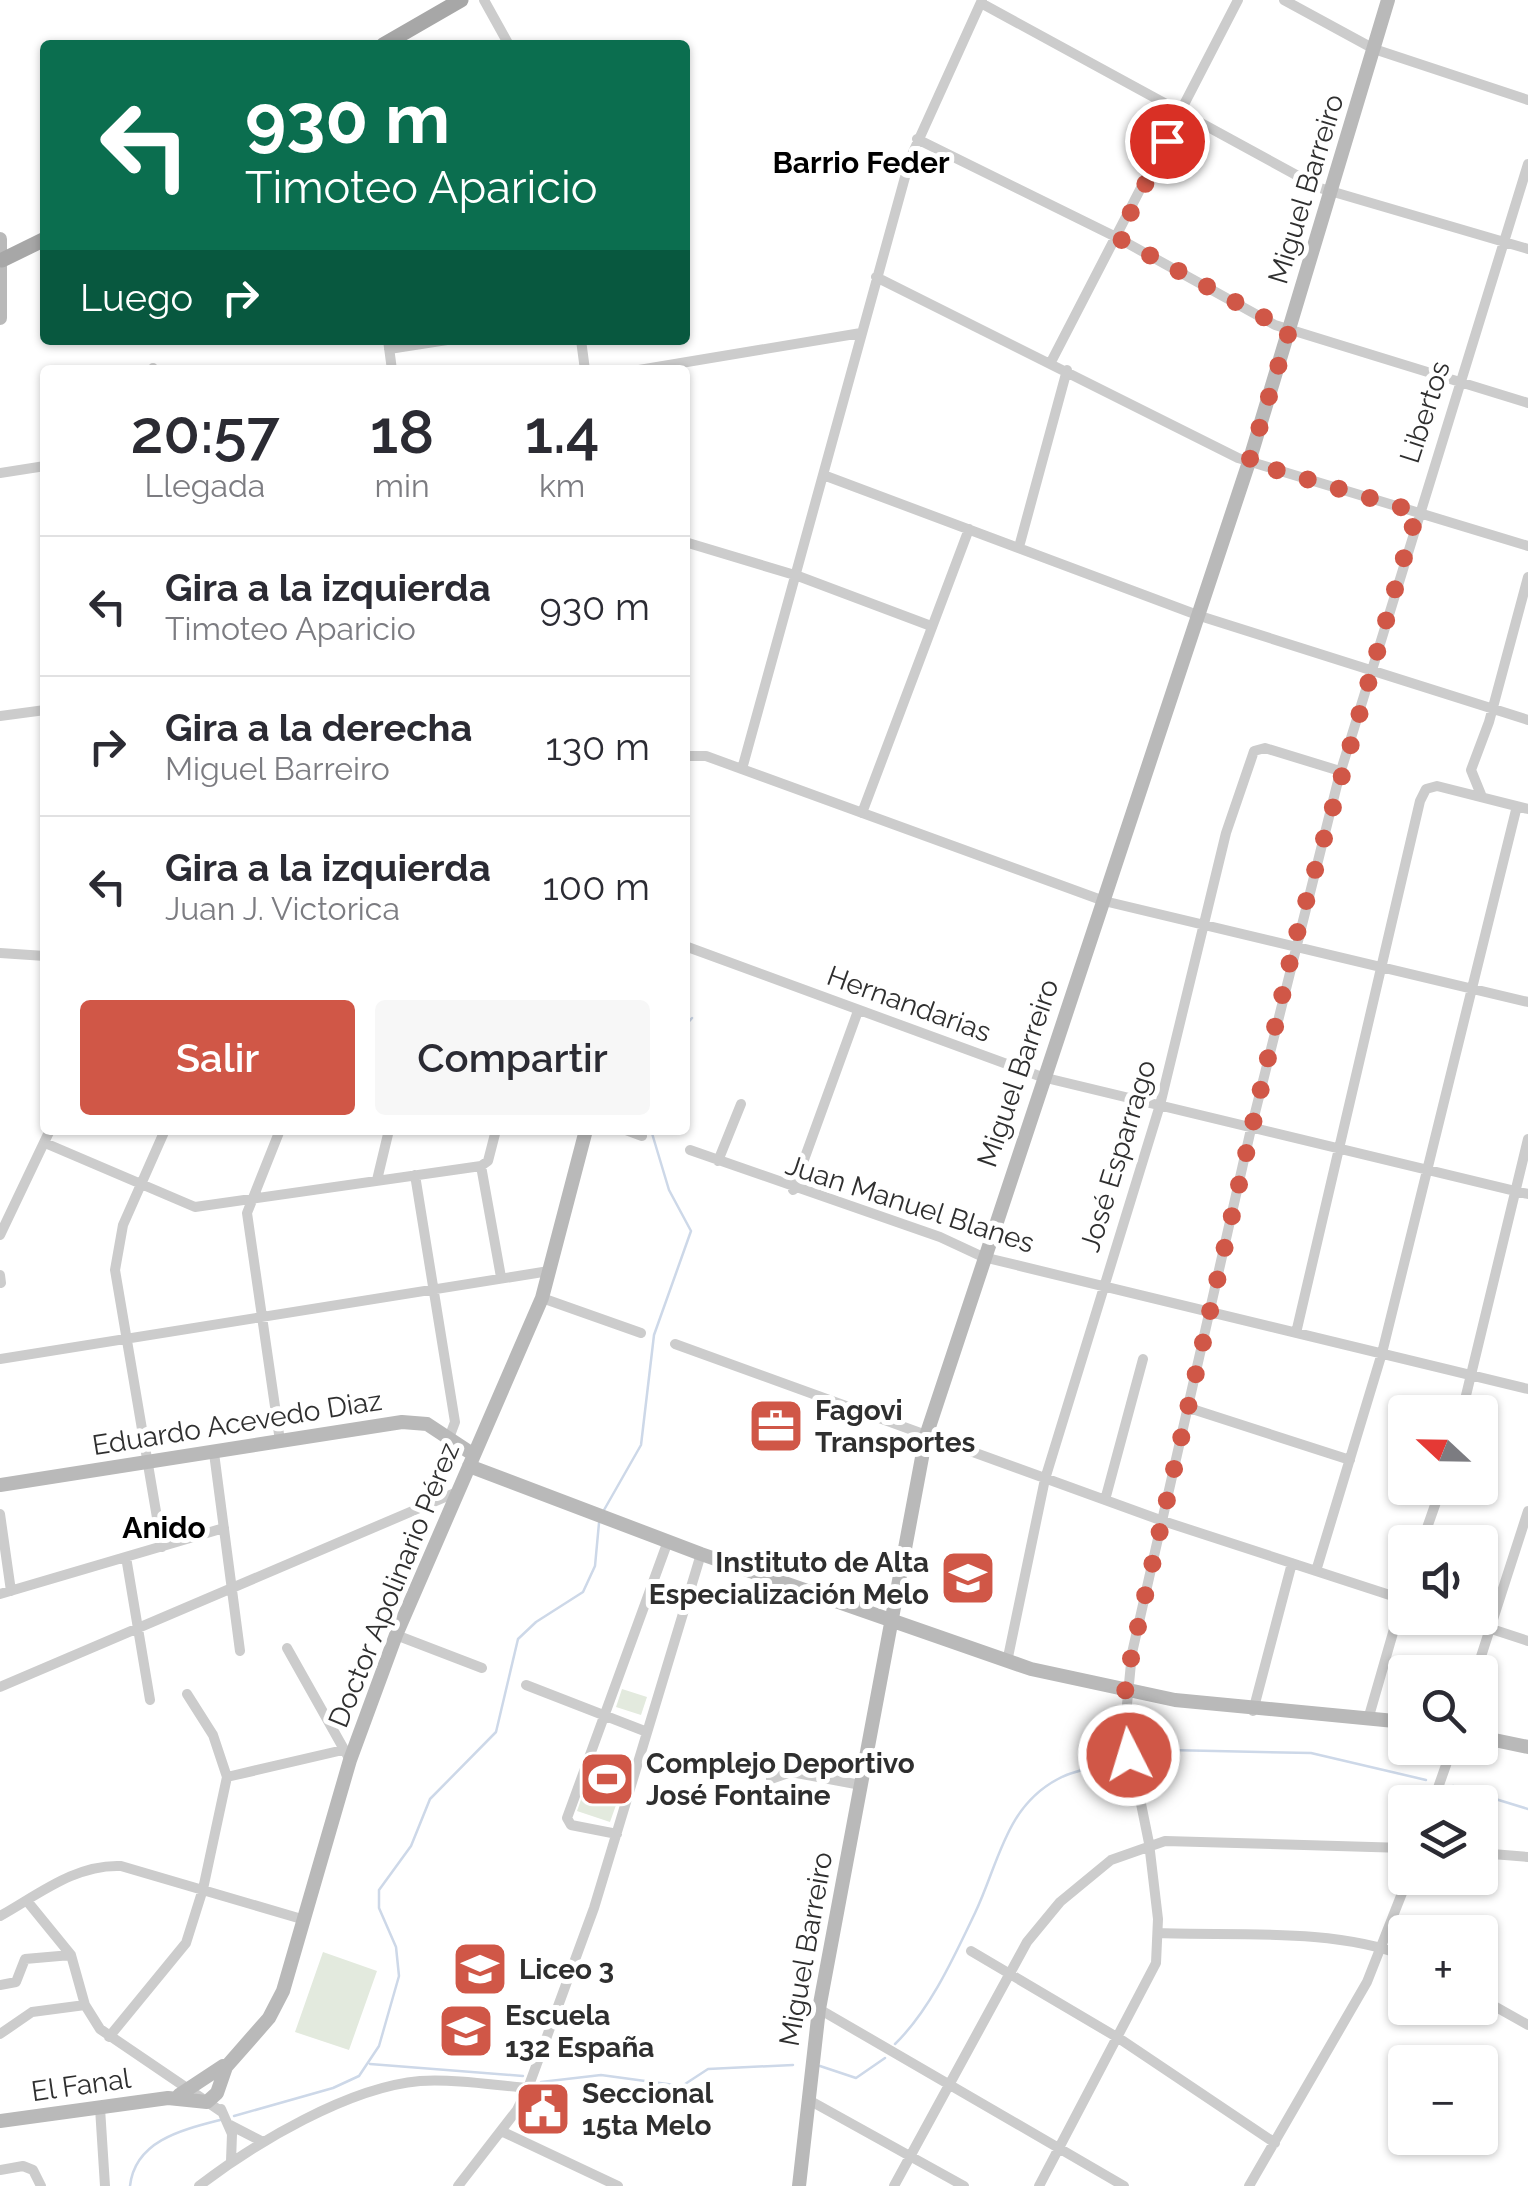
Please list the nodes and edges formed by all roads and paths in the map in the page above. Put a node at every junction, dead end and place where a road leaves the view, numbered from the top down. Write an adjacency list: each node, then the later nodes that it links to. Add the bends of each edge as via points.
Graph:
1 (461, 0): 7 (main road)
2 (484, 0): 8 (street)
3 (1238, 0): 11 (street)
4 (1284, 0): 9 (street)
5 (1388, 0): 9 (street, Miguel Barreiro)
6 (982, 2): 11 (street); 12 (street)
7 (393, 40)
8 (505, 40)
9 (1374, 49): 10 (street); 14 (street, Miguel Barreiro)
10 (1528, 100)
11 (1183, 109): 14 (street); 16 (street)
12 (917, 139): 16 (street); 21 (street)
13 (1528, 164): 18 (street, Libertos)
14 (1332, 192): 18 (street); 23 (street, Miguel Barreiro)
15 (0, 238): 20 (street)
16 (1118, 238): 23 (street); 25 (street)
17 (40, 241): 20 (main road)
18 (1504, 242): 19 (street); 28 (street, Libertos)
19 (1528, 249)
20 (2, 260): 22 (street)
21 (876, 277): 24 (street); 25 (street)
22 (0, 318)
23 (1289, 331): 28 (street); 30 (street, Miguel Barreiro)
24 (860, 333): 26 (street); 33 (street)
25 (1051, 362): 27 (street)
26 (669, 365)
27 (1067, 370): 30 (street); 38 (street)
28 (1458, 382): 29 (street); 34 (street, Libertos)
29 (1528, 403)
30 (1249, 462): 34 (street); 41 (street, Miguel Barreiro)
31 (40, 467): 32 (street)
32 (0, 473)
33 (826, 476): 35 (street); 39 (street)
34 (1417, 512): 37 (street); 43 (street, Libertos)
35 (970, 529): 38 (street); 42 (street)
36 (690, 544): 39 (street)
37 (1528, 546)
38 (1019, 547): 41 (street)
39 (798, 576): 42 (street); 49 (street)
40 (1528, 577): 44 (street)
41 (1200, 616): 43 (street); 54 (street, Miguel Barreiro)
42 (930, 626): 53 (street)
43 (1371, 670): 44 (street); 50 (street, Libertos)
44 (1490, 708): 47 (street); 51 (street, via 1471,770)
45 (40, 711): 46 (street)
46 (0, 716)
47 (1528, 720)
48 (690, 756): 49 (street)
49 (742, 770): 53 (street)
50 (1340, 771): 55 (street, José Esparrago, via 1264,748 1254,751); 56 (street, Libertos)
51 (1482, 797): 52 (street); 60 (street, via 1426,789)
52 (1522, 808): 61 (street)
53 (862, 813): 54 (street)
54 (1104, 901): 55 (street); 64 (street, Miguel Barreiro)
55 (1203, 926): 56 (street); 66 (street, José Esparrago)
56 (1294, 944): 60 (street); 67 (street, Libertos)
57 (690, 948): 63 (street, Hernandarias)
58 (0, 953): 59 (street)
59 (40, 956)
60 (1381, 966): 61 (street); 77 (street)
61 (1473, 989): 62 (street); 80 (street)
62 (1528, 1002)
63 (858, 1010): 64 (street, Hernandarias); 84 (street)
64 (1042, 1076): 66 (street, Hernandarias); 89 (street, Miguel Barreiro)
65 (741, 1104): 78 (street)
66 (1160, 1105): 67 (street, Hernandarias); 94 (street, José Esparrago)
67 (1251, 1129): 77 (street, Hernandarias); 97 (street, Libertos)
68 (48, 1135): 75 (street)
69 (164, 1135): 83 (street)
70 (278, 1135): 87 (street)
71 (387, 1135): 82 (street)
72 (495, 1135): 79 (street)
73 (585, 1135): 90 (street, Doctor Apolinario Pérez)
74 (1528, 1139): 85 (street)
75 (45, 1142): 83 (street); 88 (street)
76 (690, 1150): 78 (street, Juan Manuel Blanes)
77 (1339, 1151): 80 (street, Hernandarias); 99 (street)
78 (718, 1161): 84 (street, Juan Manuel Blanes)
79 (481, 1166): 81 (street); 92 (street)
80 (1428, 1172): 85 (street, Hernandarias); 103 (street)
81 (416, 1176): 82 (street); 95 (street)
82 (377, 1180): 87 (street)
83 (142, 1186): 87 (street, via 195,1208); 101 (street, via 116,1248)
84 (792, 1190): 89 (street, Juan Manuel Blanes)
85 (1514, 1191): 86 (street, Hernandarias); 106 (street)
86 (1528, 1194)
87 (249, 1202): 98 (street)
88 (0, 1235)
89 (983, 1257): 94 (street, Juan Manuel Blanes); 110 (street, Miguel Barreiro)
90 (550, 1271): 92 (street); 96 (street, Doctor Apolinario Pérez)
91 (0, 1275): 93 (street)
92 (501, 1278): 95 (street)
93 (1, 1283)
94 (1102, 1287): 97 (street, Juan Manuel Blanes); 117 (street, José Esparrago)
95 (434, 1288): 98 (street); 111 (street, via 455,1422)
96 (542, 1298): 100 (street); 114 (street, Doctor Apolinario Pérez)
97 (1210, 1312): 99 (street, Juan Manuel Blanes); 109 (street, Libertos)
98 (264, 1316): 101 (street); 112 (street)
99 (1296, 1333): 103 (street, Juan Manuel Blanes)
100 (641, 1334)
101 (126, 1338): 104 (street); 116 (street)
102 (676, 1344): 110 (street)
103 (1382, 1353): 106 (street, Juan Manuel Blanes); 115 (street)
104 (0, 1359)
105 (1142, 1359): 120 (street)
106 (1470, 1376): 107 (street, Juan Manuel Blanes); 108 (street)
107 (1528, 1389)
108 (1466, 1395)
109 (1190, 1408): 115 (street); 123 (street, Libertos)
110 (926, 1436): 117 (street); 135 (street, Miguel Barreiro)
111 (449, 1438): 112 (street, Eduardo Acevedo Diaz, via 418,1422); 114 (street, Eduardo Acevedo Diaz)
112 (280, 1441): 113 (street, Eduardo Acevedo Diaz)
113 (214, 1452): 116 (street, Eduardo Acevedo Diaz); 124 (street)
114 (472, 1460): 119 (street, Doctor Apolinario Pérez); 125 (street, Eduardo Acevedo Diaz)
115 (1350, 1460): 130 (street)
116 (146, 1462): 118 (street, Eduardo Acevedo Diaz); 126 (street)
117 (1044, 1479): 120 (street); 143 (street, José Esparrago)
118 (0, 1485)
119 (458, 1492): 131 (street); 138 (street, Doctor Apolinario Pérez)
120 (1104, 1500): 123 (street)
121 (1528, 1511): 134 (street)
122 (0, 1514): 133 (street)
123 (1163, 1521): 129 (street); 147 (street, Libertos)
124 (224, 1528): 126 (street); 131 (street)
125 (668, 1542): 127 (street, Eduardo Acevedo Diaz); 151 (street)
126 (162, 1546): 128 (street)
127 (701, 1554): 135 (street, Eduardo Acevedo Diaz); 154 (street)
128 (126, 1557): 133 (street); 136 (street)
129 (1292, 1563): 130 (street); 150 (street)
130 (1316, 1571): 132 (street)
131 (233, 1590): 136 (street); 142 (street)
132 (1388, 1592)
133 (6, 1593)
134 (1498, 1603)
135 (891, 1621): 143 (street, Eduardo Acevedo Diaz); 160 (street, Miguel Barreiro)
136 (138, 1629): 146 (street); 149 (street)
137 (1498, 1631): 140 (street)
138 (396, 1635): 144 (street); 157 (street, Doctor Apolinario Pérez)
139 (1393, 1635): 152 (street)
140 (1528, 1641)
141 (287, 1648): 157 (street)
142 (240, 1651)
143 (1007, 1662): 147 (street, Eduardo Acevedo Diaz)
144 (482, 1668)
145 (526, 1685): 151 (street)
146 (0, 1687)
147 (1125, 1692): 150 (street, Eduardo Acevedo Diaz); 162 (street, Libertos, via 1124,1726)
148 (187, 1694): 158 (street, via 213,1735)
149 (150, 1700)
150 (1253, 1711): 152 (street, Eduardo Acevedo Diaz)
151 (603, 1716): 154 (street); 161 (street, via 568,1822)
152 (1369, 1716): 153 (street, Eduardo Acevedo Diaz)
153 (1388, 1719)
154 (647, 1732): 161 (street)
155 (1498, 1741): 156 (street)
156 (1528, 1748)
157 (347, 1755): 158 (street); 170 (street, Doctor Apolinario Pérez)
158 (228, 1777): 166 (street)
159 (771, 1779): 160 (street, via 791,1772)
160 (861, 1785): 180 (street, Miguel Barreiro)
161 (617, 1834): 188 (street)
162 (1149, 1843): 163 (street); 171 (street, Libertos); 176 (street, via 1090,1874 1043,1922)
163 (1388, 1848)
164 (1498, 1854): 165 (street)
165 (1528, 1857)
166 (203, 1889): 168 (street, via 103,1865 72,1874); 170 (street); 183 (street, via 186,1943)
167 (1402, 1895): 172 (street)
168 (26, 1902): 169 (street); 175 (street)
169 (0, 1916)
170 (305, 1920): 185 (street, Doctor Apolinario Pérez, via 277,2005)
171 (1159, 1932): 172 (street); 184 (street, Libertos, via 1151,1978)
172 (1384, 1948): 173 (street); 197 (street)
173 (1388, 1950)
174 (970, 1951): 176 (street)
175 (71, 1956): 177 (street, via 25,1959 16,1982); 178 (street)
176 (1008, 1974): 184 (street); 186 (street)
177 (0, 1985)
178 (84, 2005): 182 (street, via 32,2012); 183 (street)
179 (1498, 2008): 181 (street)
180 (819, 2009): 186 (street); 191 (street, Miguel Barreiro)
181 (1528, 2025)
182 (0, 2034)
183 (109, 2037): 187 (street)
184 (1120, 2039): 197 (street); 198 (street, Libertos)
185 (239, 2052): 187 (street, Doctor Apolinario Pérez); 189 (street, Doctor Apolinario Pérez)
186 (948, 2084): 198 (street); 199 (street)
187 (193, 2085): 189 (street); 189 (street); 190 (street, Doctor Apolinario Pérez)
188 (528, 2088): 195 (street); 196 (street, via 396,2085)
189 (210, 2097): 190 (street); 194 (street)
190 (168, 2098): 192 (street, El Fanal)
191 (807, 2100): 199 (street); 207 (street, Miguel Barreiro)
192 (100, 2108): 193 (street, El Fanal); 203 (street)
193 (0, 2121)
194 (228, 2124): 196 (street); 200 (street)
195 (501, 2131): 205 (street); 206 (street)
196 (264, 2143): 200 (street)
197 (1275, 2143): 212 (street)
198 (1059, 2149): 210 (street, Libertos); 211 (street)
199 (910, 2156): 208 (street); 209 (street)
200 (231, 2161): 204 (street)
201 (0, 2170): 202 (street, via 24,2166)
202 (41, 2186)
203 (105, 2186)
204 (199, 2186)
205 (458, 2186)
206 (618, 2186)
207 (799, 2186)
208 (894, 2186)
209 (964, 2186)
210 (1039, 2186)
211 (1124, 2186)
212 (1249, 2186)

